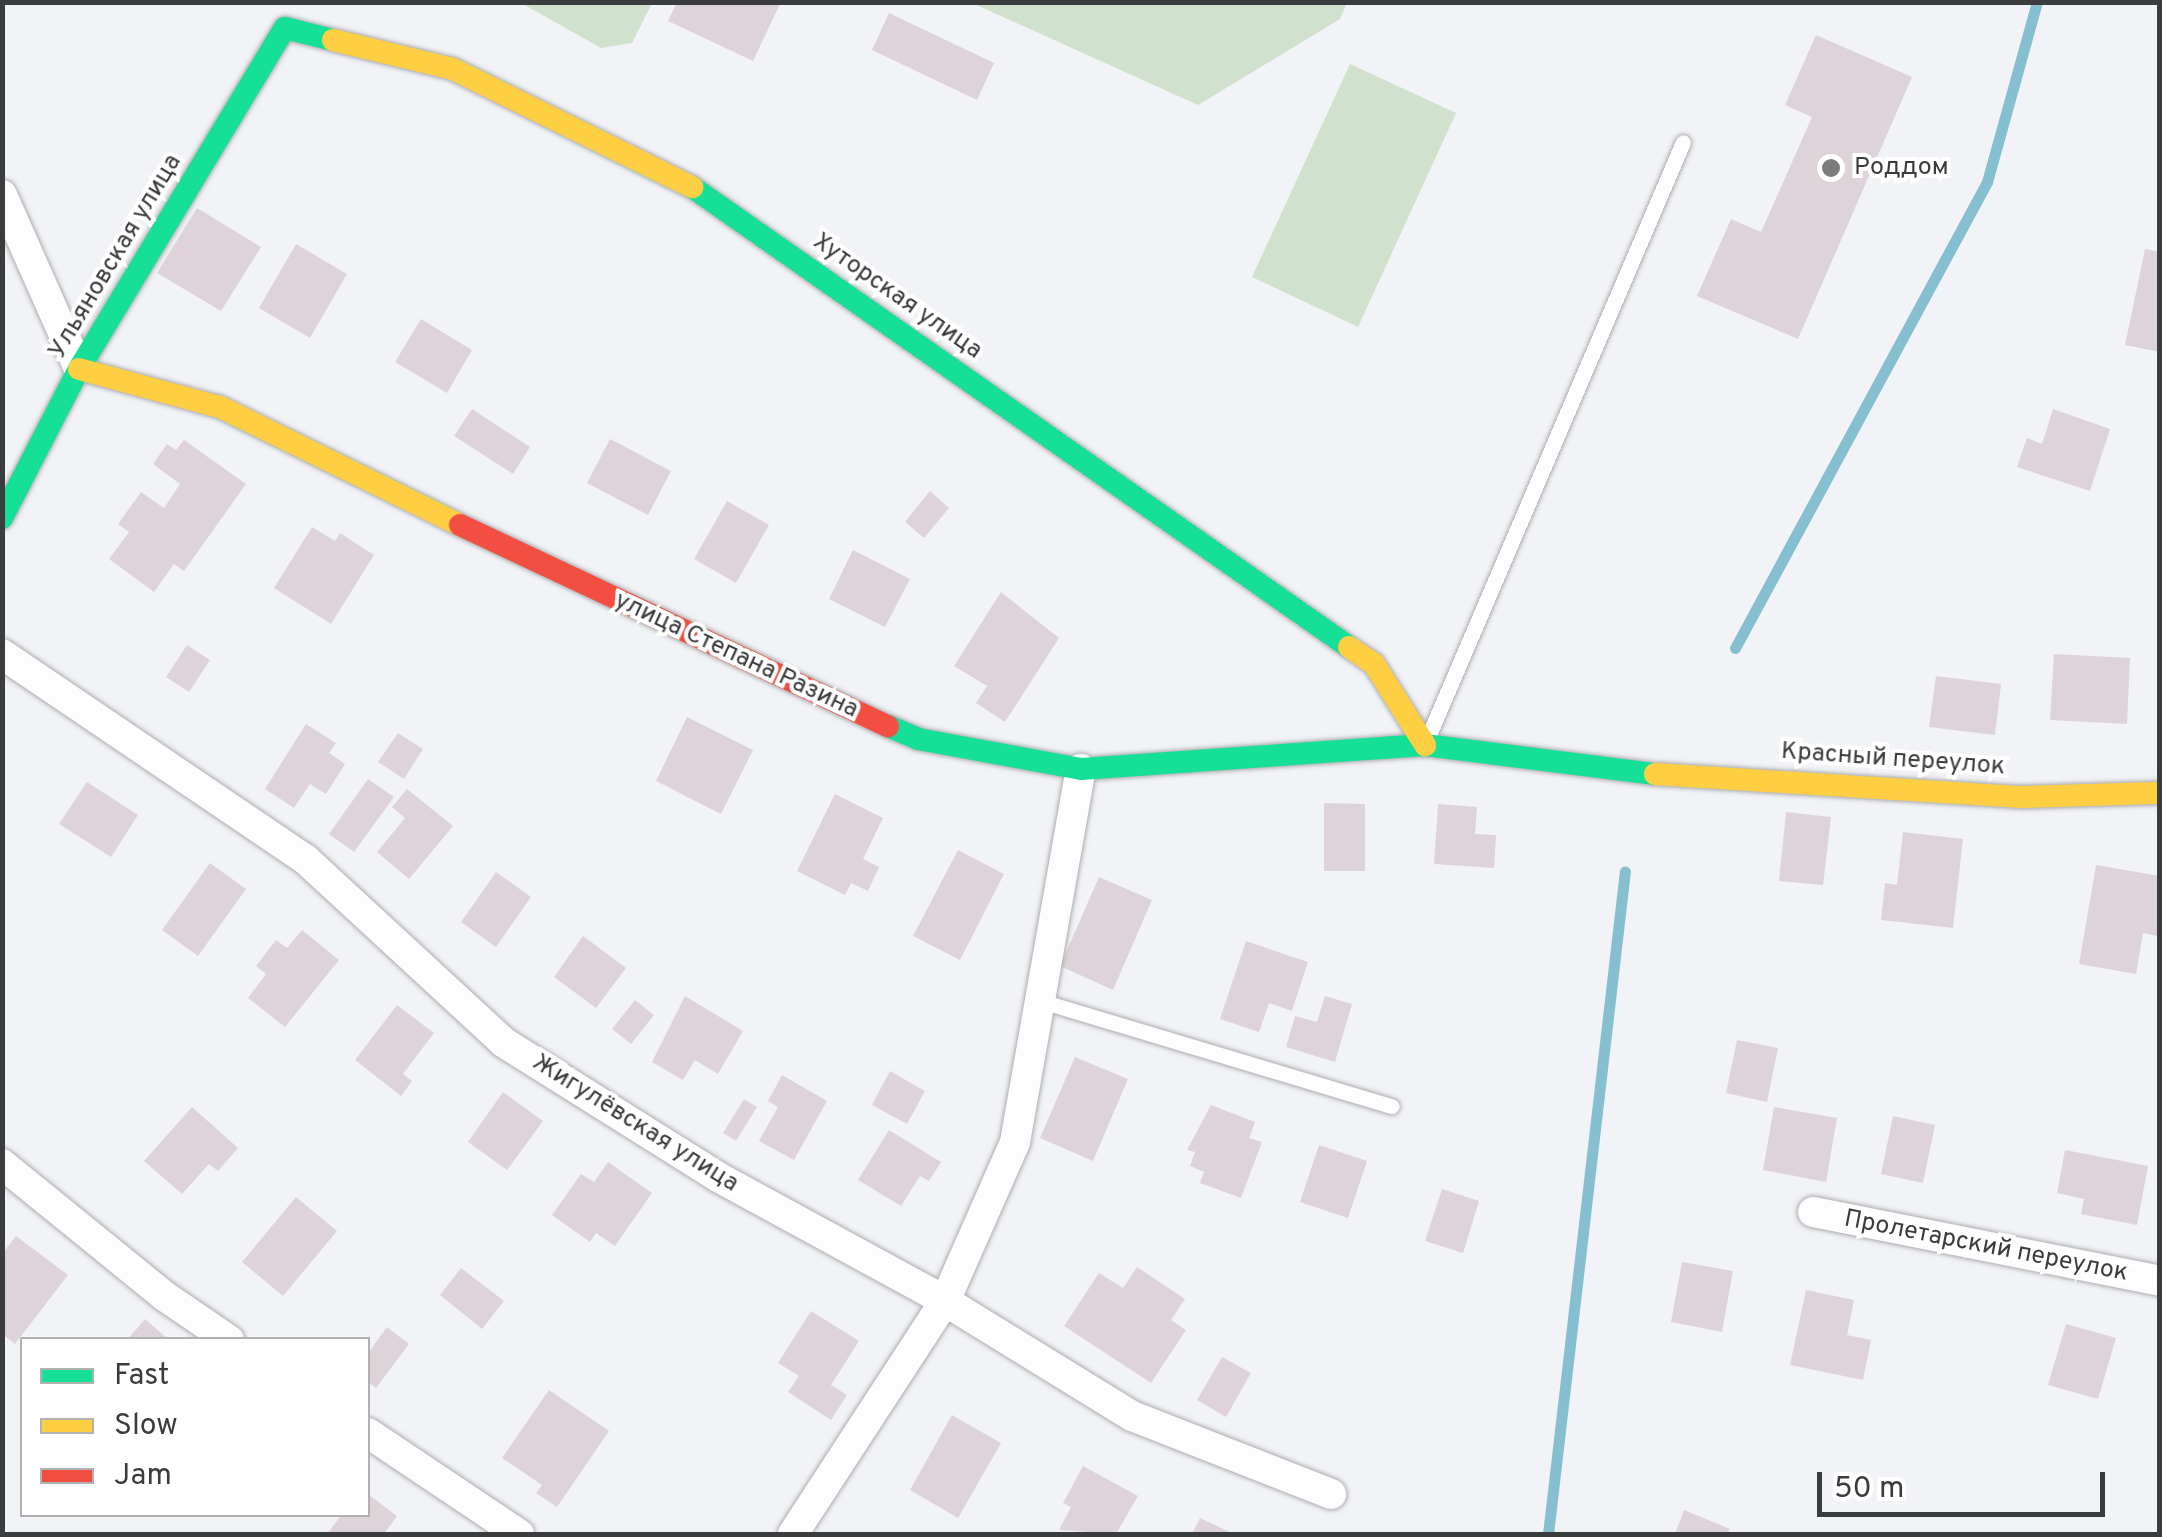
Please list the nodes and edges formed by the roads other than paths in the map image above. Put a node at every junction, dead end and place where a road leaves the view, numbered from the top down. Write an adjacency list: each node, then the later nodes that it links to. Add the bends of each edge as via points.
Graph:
1 (287, 22): 4 (street, Ульяновская улица); 7 (street, Хуторская улица, via 453,70 684,182 1374,664)
2 (1682, 142): 7 (lane)
3 (2, 195): 4 (street)
4 (79, 370): 5 (street, Ульяновская улица); 8 (street, улица Степана Разина, via 220,407 673,630 918,739)
5 (2, 518)
6 (2, 654): 16 (street, Жигулёвская улица, via 305,859 503,1042 718,1177)
7 (1425, 745): 8 (street, улица Степана Разина); 9 (street, улица Степана Разина)
8 (1081, 769): 11 (street)
9 (1622, 772): 10 (street, Красный переулок, via 2022,797)
10 (2160, 793)
11 (1041, 1001): 12 (lane); 16 (street, via 1015,1142)
12 (1392, 1106)
13 (2, 1164): 17 (street)
14 (1813, 1212): 15 (street, Пролетарский переулок)
15 (2160, 1281)
16 (945, 1301): 19 (street, Жигулёвская улица, via 1132,1416); 21 (street)
17 (225, 1337)
18 (370, 1433): 20 (street)
19 (1331, 1494)
20 (520, 1534)
21 (792, 1534)

